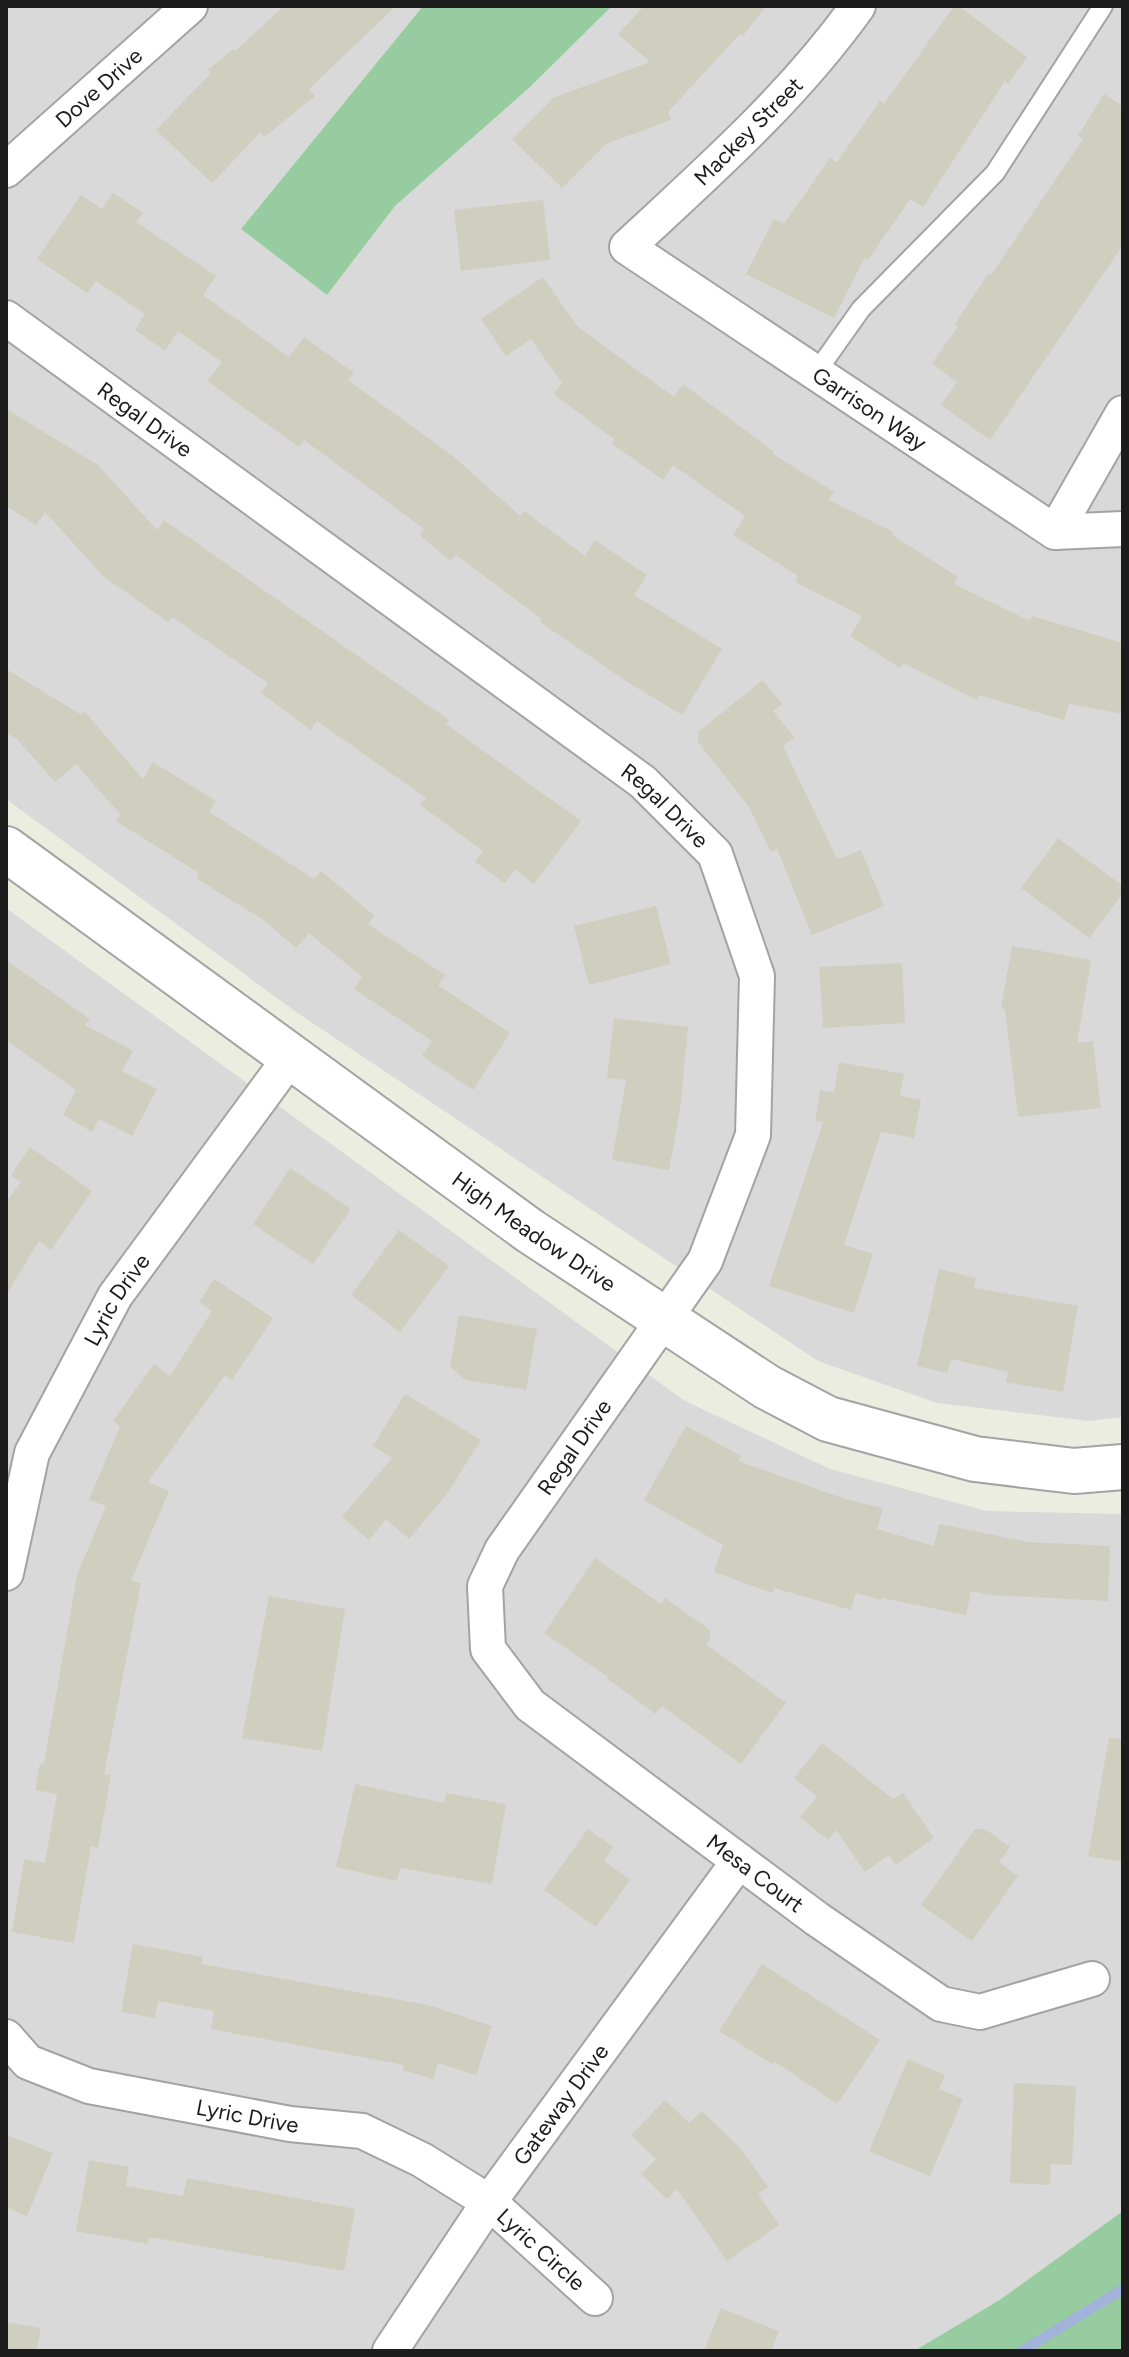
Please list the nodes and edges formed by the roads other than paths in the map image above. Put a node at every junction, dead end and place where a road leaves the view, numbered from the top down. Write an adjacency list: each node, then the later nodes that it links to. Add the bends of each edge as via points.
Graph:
1 (190, 6): 4 (street, Dove Drive)
2 (858, 6): 5 (street, Mackey Street, via 825,53 760,123)
3 (1103, 6): 7 (lane, via 995,173 861,309)
4 (6, 170)
5 (627, 247): 7 (street, Garrison Way)
6 (6, 318): 13 (street, Regal Drive, via 643,782 715,854 757,976 753,1135 705,1261)
7 (815, 374): 10 (street, Garrison Way)
8 (1123, 413): 10 (street)
9 (1123, 529): 10 (street)
10 (1055, 532)
11 (6, 849): 12 (street, High Meadow Drive)
12 (290, 1058): 13 (street, High Meadow Drive, via 530,1231); 15 (street, Lyric Drive, via 115,1296 32,1453)
13 (663, 1319): 14 (street, High Meadow Drive, via 767,1387 828,1419 975,1459 1074,1471); 16 (street, Regal Drive, via 502,1550 485,1586)
14 (1123, 1467)
15 (6, 1573)
16 (486, 1615): 17 (street, Mesa Court, via 488,1649 530,1705)
17 (739, 1861): 18 (street, Mesa Court, via 941,2004 980,2012); 20 (street, Gateway Drive)
18 (1092, 1979)
19 (6, 2037): 20 (street, Lyric Drive, via 28,2062 89,2086 290,2124 362,2131)
20 (489, 2202): 21 (street, Lyric Circle); 22 (street, Gateway Drive)
21 (595, 2298)
22 (390, 2351)

